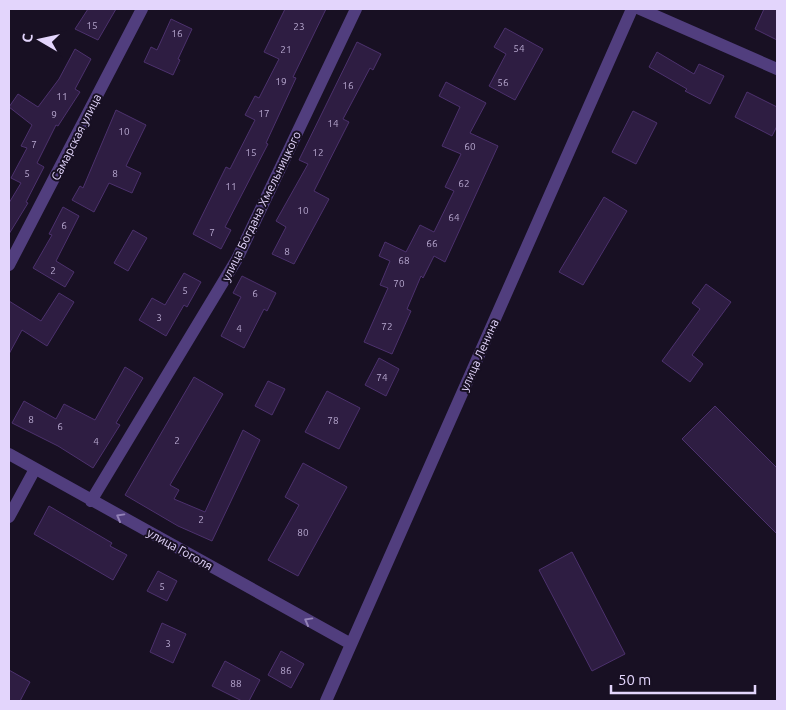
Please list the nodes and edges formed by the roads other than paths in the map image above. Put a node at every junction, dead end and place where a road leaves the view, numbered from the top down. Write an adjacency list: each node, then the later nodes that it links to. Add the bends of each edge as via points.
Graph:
1 (142, 9): 6 (street, Самарская улица)
2 (356, 9): 10 (street, улица Богдана Хмельницкого, via 237,259)
3 (632, 9): 12 (street, улица Ленина)
4 (640, 9): 5 (street)
5 (777, 70)
6 (13, 246): 7 (street, Самарская улица)
7 (9, 265)
8 (9, 454): 9 (street, улица Гоголя)
9 (35, 469): 10 (street, улица Гоголя); 11 (street)
10 (91, 500): 12 (street, улица Гоголя, one-way to 10)
11 (9, 517)
12 (351, 644): 13 (street, улица Ленина)
13 (326, 701)

